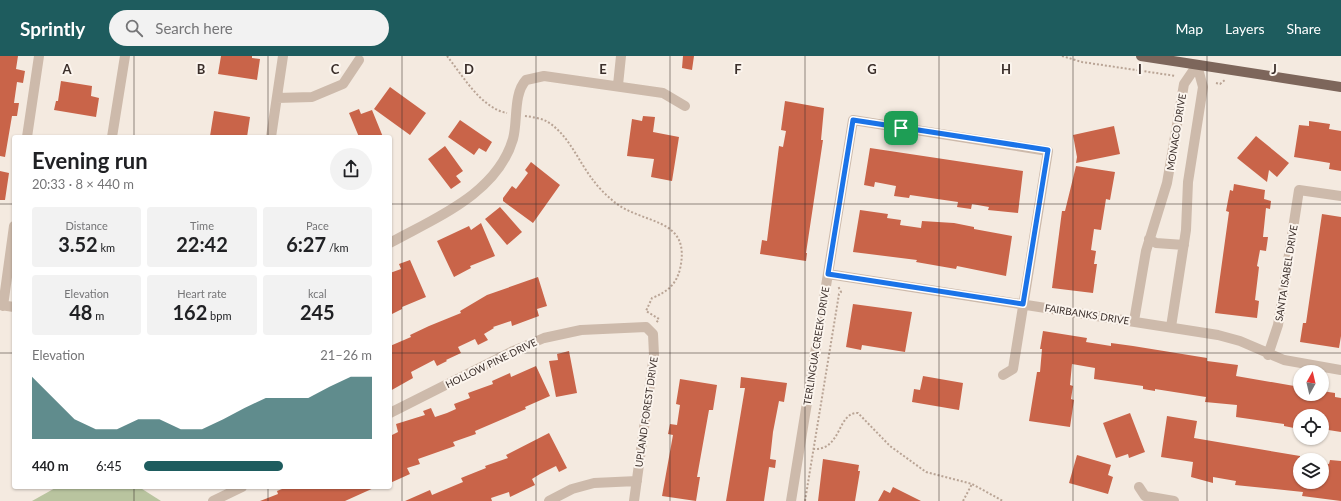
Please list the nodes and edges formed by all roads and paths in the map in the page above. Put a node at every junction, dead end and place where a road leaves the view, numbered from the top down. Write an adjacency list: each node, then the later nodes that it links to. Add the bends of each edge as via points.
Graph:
1 (39, 56): 16 (street)
2 (125, 56): 17 (street)
3 (284, 56): 13 (street)
4 (447, 56): 15 (path, via 484,102 499,112)
5 (621, 56): 11 (street)
6 (1062, 56): 10 (path, via 1082,62)
7 (1140, 56): 9 (main road)
8 (359, 60): 13 (street, via 344,84 312,97)
9 (1197, 60): 12 (main road); 21 (street, MONACO DRIVE, via 1184,84 1167,183); 23 (street, MONACO DRIVE, via 1203,87 1188,182 1188,218)
10 (1176, 76)
11 (618, 85): 14 (street, via 664,93); 15 (street, via 544,76 526,80 520,90)
12 (1341, 87)
13 (277, 98): 18 (street)
14 (685, 106)
15 (517, 115): 22 (street, via 509,151 485,185 468,198); 31 (path, via 545,121 558,130 594,181 612,200 631,213 662,225 680,239 682,246 677,279 668,290 652,298 649,303 646,311 658,319)
16 (27, 135)
17 (112, 135)
18 (271, 135)
19 (1341, 196): 32 (street, SANTA ISABEL DRIVE, via 1299,190 1278,325)
20 (12, 239): 27 (street)
21 (1149, 239): 23 (street, via 1156,243); 29 (street, MONACO DRIVE)
22 (392, 242)
23 (1184, 245): 30 (street, MONACO DRIVE)
24 (828, 274): 26 (street, FAIRBANKS DRIVE); 26 (street, TERLINGUA CREEK DRIVE, via 853,120 1048,150); 44 (street, TERLINGUA CREEK DRIVE)
25 (837, 285): 36 (path, via 842,292 839,294)
26 (1023, 304): 29 (street, FAIRBANKS DRIVE); 34 (street, via 1013,368)
27 (2, 305): 28 (street)
28 (12, 307)
29 (1134, 322): 30 (street, FAIRBANKS DRIVE)
30 (1171, 327): 32 (street, FAIRBANKS DRIVE, via 1226,336)
31 (648, 329): 35 (street, HOLLOW PINE DRIVE, via 581,330 544,338); 37 (street, UPLAND FOREST DRIVE, via 653,334 654,355)
32 (1268, 355): 33 (street, FAIRBANKS DRIVE)
33 (1341, 370)
34 (1003, 375)
35 (392, 412)
36 (813, 449): 38 (path, via 822,450 832,443 841,426 851,415 858,413 890,446 926,472); 45 (path)
37 (637, 482): 42 (street, via 594,483 572,489); 43 (street, UPLAND FOREST DRIVE)
38 (972, 484): 46 (path); 47 (path)
39 (1139, 487): 48 (street, via 1145,496)
40 (238, 489): 41 (street)
41 (213, 501)
42 (549, 501)
43 (634, 501)
44 (791, 501)
45 (805, 501)
46 (963, 501)
47 (1003, 501)
48 (1174, 501)

